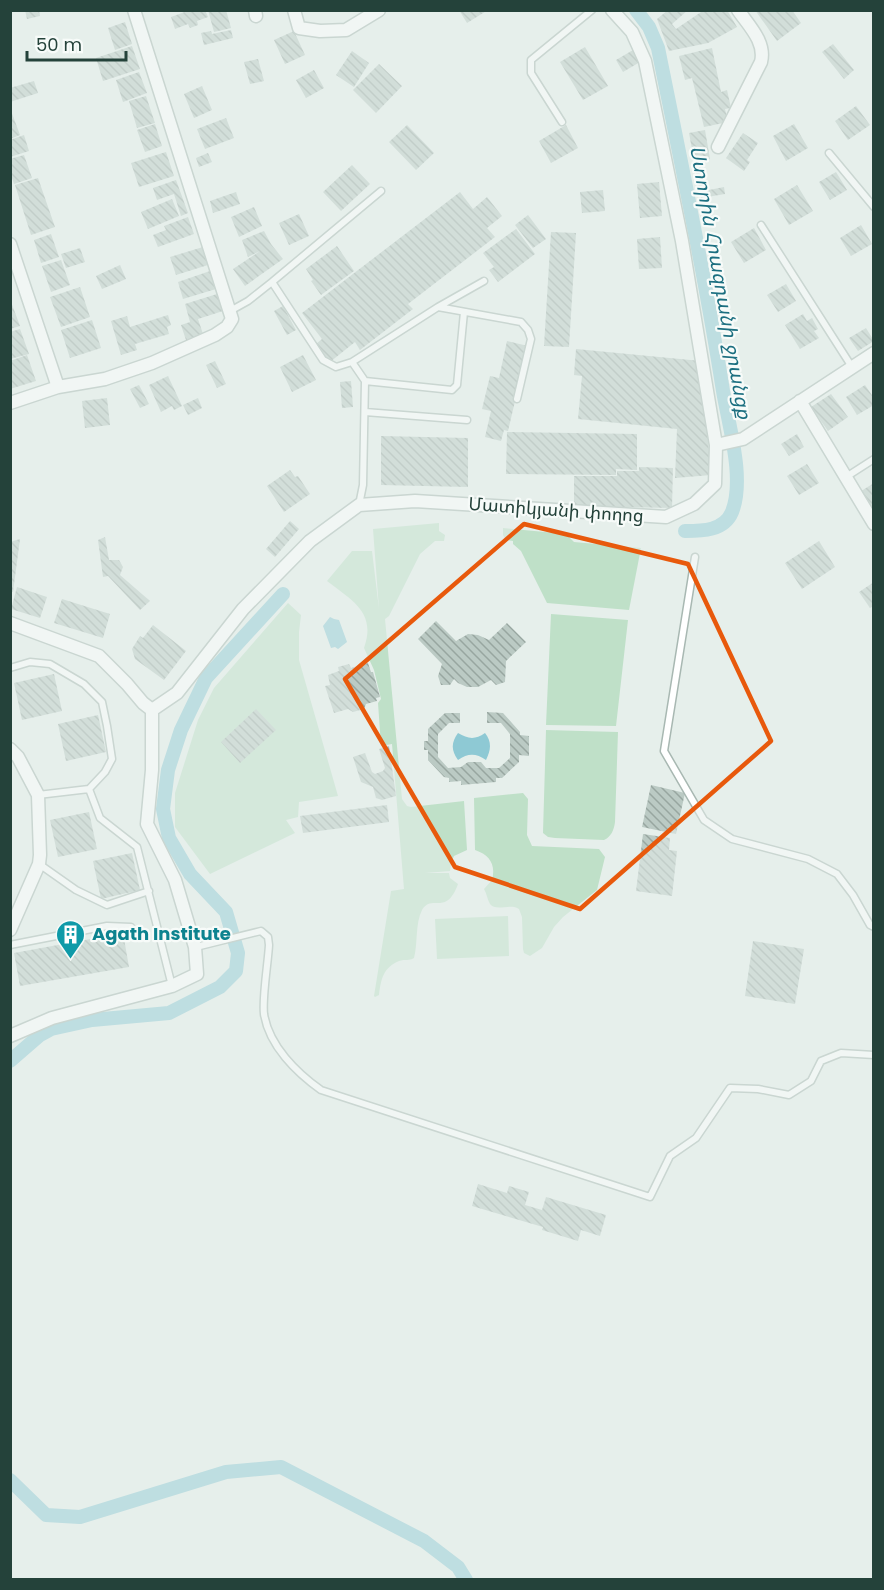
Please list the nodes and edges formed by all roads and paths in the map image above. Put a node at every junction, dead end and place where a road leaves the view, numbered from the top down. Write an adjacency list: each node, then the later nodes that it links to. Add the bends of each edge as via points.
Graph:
1 (134, 10): 17 (street)
2 (294, 10): 3 (street, via 299,28 320,31 346,30)
3 (379, 10)
4 (592, 10): 7 (lane, via 531,60 531,73)
5 (612, 10): 29 (street, Մատիկյանի փողոց, via 632,32 645,61 682,241)
6 (738, 10): 8 (street, via 760,41 763,54)
7 (562, 122)
8 (718, 147)
9 (829, 153): 11 (lane)
10 (381, 191): 15 (lane)
11 (873, 207)
12 (761, 225): 21 (lane)
13 (10, 244): 23 (street)
14 (484, 281): 16 (lane)
15 (272, 282): 17 (lane); 20 (lane, via 323,360 336,367)
16 (438, 307): 18 (lane); 20 (lane)
17 (230, 311): 23 (street, via 232,319 227,327 196,345 105,379)
18 (464, 312): 22 (lane, via 457,385 452,390); 24 (lane, via 521,322 528,330 531,339)
19 (873, 353): 21 (street)
20 (352, 362): 22 (lane)
21 (852, 367): 25 (street)
22 (364, 381): 27 (lane)
23 (58, 387): 26 (street)
24 (517, 399)
25 (800, 401): 29 (street, via 743,439); 31 (street)
26 (10, 403)
27 (365, 412): 28 (lane); 32 (lane)
28 (467, 420)
29 (716, 446): 32 (street, Մատիկյանի փողոց, via 715,484 694,504 666,517 415,501)
30 (873, 459): 31 (lane)
31 (845, 478): 33 (street)
32 (359, 505): 37 (street, via 310,541 243,609 177,693)
33 (873, 524)
34 (695, 557): 44 (lane, via 664,751 704,820 732,839 808,859 837,874)
35 (10, 623): 37 (street, via 99,656)
36 (10, 668): 39 (lane, via 30,662 50,664 84,684 102,702 112,759)
37 (152, 710): 47 (street, via 147,824 175,880)
38 (10, 749): 40 (street)
39 (89, 789): 40 (lane); 42 (lane, via 100,818 137,847)
40 (38, 795): 41 (street)
41 (39, 864): 42 (lane, via 76,890 107,905); 45 (street)
42 (149, 891): 48 (lane)
43 (131, 927): 46 (lane, via 107,926)
44 (873, 927)
45 (10, 930)
46 (10, 945)
47 (195, 947): 48 (street, via 197,974); 50 (lane, via 261,931 268,937 264,1014 271,1034 302,1076 321,1090 650,1197 670,1156 696,1138 730,1088 789,1095 811,1081 821,1061 841,1053)
48 (172, 986): 49 (street, via 52,1018)
49 (10, 1036)
50 (873, 1055)

